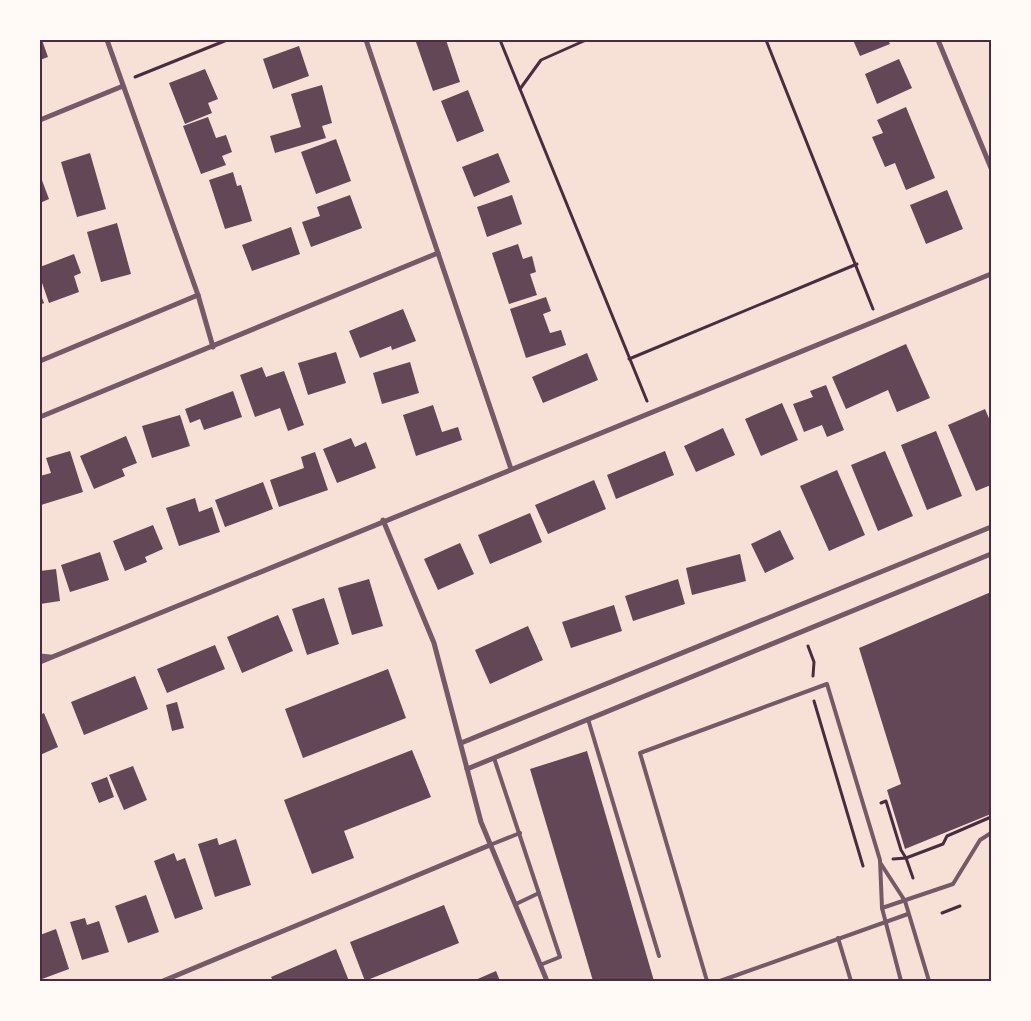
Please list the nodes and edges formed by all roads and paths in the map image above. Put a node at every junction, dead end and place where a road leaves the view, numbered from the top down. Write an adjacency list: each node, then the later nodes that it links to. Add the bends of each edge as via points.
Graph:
1 (106, 40): 9 (street)
2 (227, 40): 8 (path)
3 (366, 40): 13 (street)
4 (500, 40): 10 (path)
5 (586, 40): 10 (path, via 541,60)
6 (766, 40): 14 (path)
7 (938, 40): 12 (street)
8 (136, 77)
9 (123, 86): 11 (street); 16 (street)
10 (520, 89): 19 (path)
11 (40, 120)
12 (991, 168)
13 (438, 253): 18 (street); 23 (street)
14 (857, 264): 17 (path); 19 (path)
15 (991, 274): 17 (street)
16 (198, 295): 18 (street); 20 (street)
17 (878, 320): 21 (street)
18 (213, 347): 22 (street)
19 (629, 359): 21 (path)
20 (40, 361)
21 (651, 412): 23 (street)
22 (40, 416)
23 (512, 469): 24 (street)
24 (384, 520): 29 (street); 33 (street, via 431,635)
25 (991, 527): 33 (street)
26 (991, 554): 32 (street)
27 (808, 646): 31 (path, via 814,662)
28 (40, 656): 29 (street)
29 (51, 657): 30 (street)
30 (40, 662)
31 (811, 690): 42 (lane, via 827,684); 43 (path); 58 (lane, via 640,753)
32 (588, 719): 34 (street); 54 (lane)
33 (461, 744): 35 (street)
34 (494, 758): 35 (street); 38 (lane)
35 (467, 769): 40 (street)
36 (881, 803): 41 (path, via 886,801)
37 (991, 818): 41 (path, via 946,836 943,844)
38 (520, 832): 40 (lane); 45 (lane)
39 (991, 833): 46 (lane, via 980,840 953,884)
40 (490, 845): 47 (street); 56 (street)
41 (906, 858): 44 (path)
42 (881, 863): 46 (lane); 49 (lane)
43 (862, 866)
44 (913, 878)
45 (539, 893): 47 (lane); 55 (lane, via 560,957)
46 (905, 901): 49 (lane); 51 (lane)
47 (516, 904): 55 (street)
48 (960, 906): 50 (path)
49 (882, 908): 52 (lane)
50 (942, 913)
51 (908, 914): 52 (lane); 62 (lane)
52 (886, 922): 53 (lane); 61 (lane)
53 (838, 938): 59 (lane); 60 (lane)
54 (659, 956)
55 (540, 964): 57 (street)
56 (162, 981)
57 (547, 981)
58 (707, 981)
59 (720, 981)
60 (851, 981)
61 (901, 981)
62 (929, 981)

